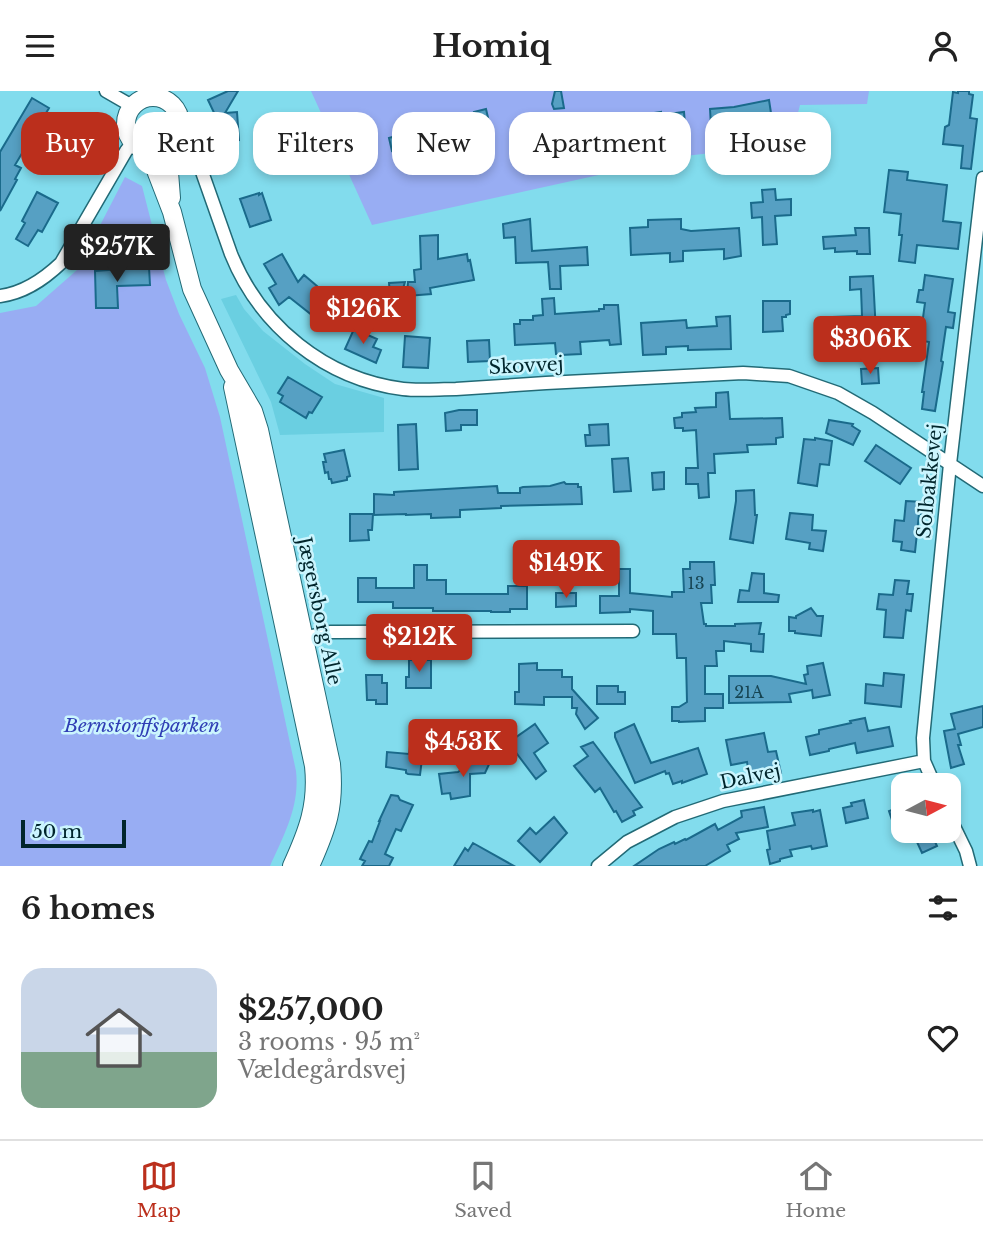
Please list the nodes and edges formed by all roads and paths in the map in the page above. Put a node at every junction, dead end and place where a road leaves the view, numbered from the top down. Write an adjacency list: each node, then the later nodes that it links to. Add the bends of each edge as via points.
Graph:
1 (106, 91): 4 (street)
2 (155, 94): 3 (street); 4 (street)
3 (174, 98)
4 (132, 106): 5 (street, via 126,124)
5 (133, 135)
6 (133, 149): 11 (street, via 126,151 61,263 25,289)
7 (157, 175): 15 (street, Jægersborg Alle, via 172,212 192,289 229,370)
8 (203, 175): 12 (street, Skovvej, via 231,254 254,299 290,338 335,368 403,389 777,374 845,397)
9 (983, 179): 10 (street, Solbakkevej)
10 (979, 243): 12 (street, Solbakkevej)
11 (0, 296)
12 (950, 464): 13 (street, Skovvej); 16 (street, Solbakkevej)
13 (983, 485)
14 (633, 631): 15 (street, via 330,632)
15 (296, 639): 19 (street, Jægersborg Alle, via 315,777 312,814); 20 (street, Jægersborg Alle, via 332,775 327,825)
16 (924, 761): 17 (street, Solbakkevej); 21 (street, Dalvej, via 723,801 675,817 627,842)
17 (929, 773)
18 (961, 841): 22 (street)
19 (292, 866)
20 (310, 866)
21 (598, 866)
22 (970, 866)

